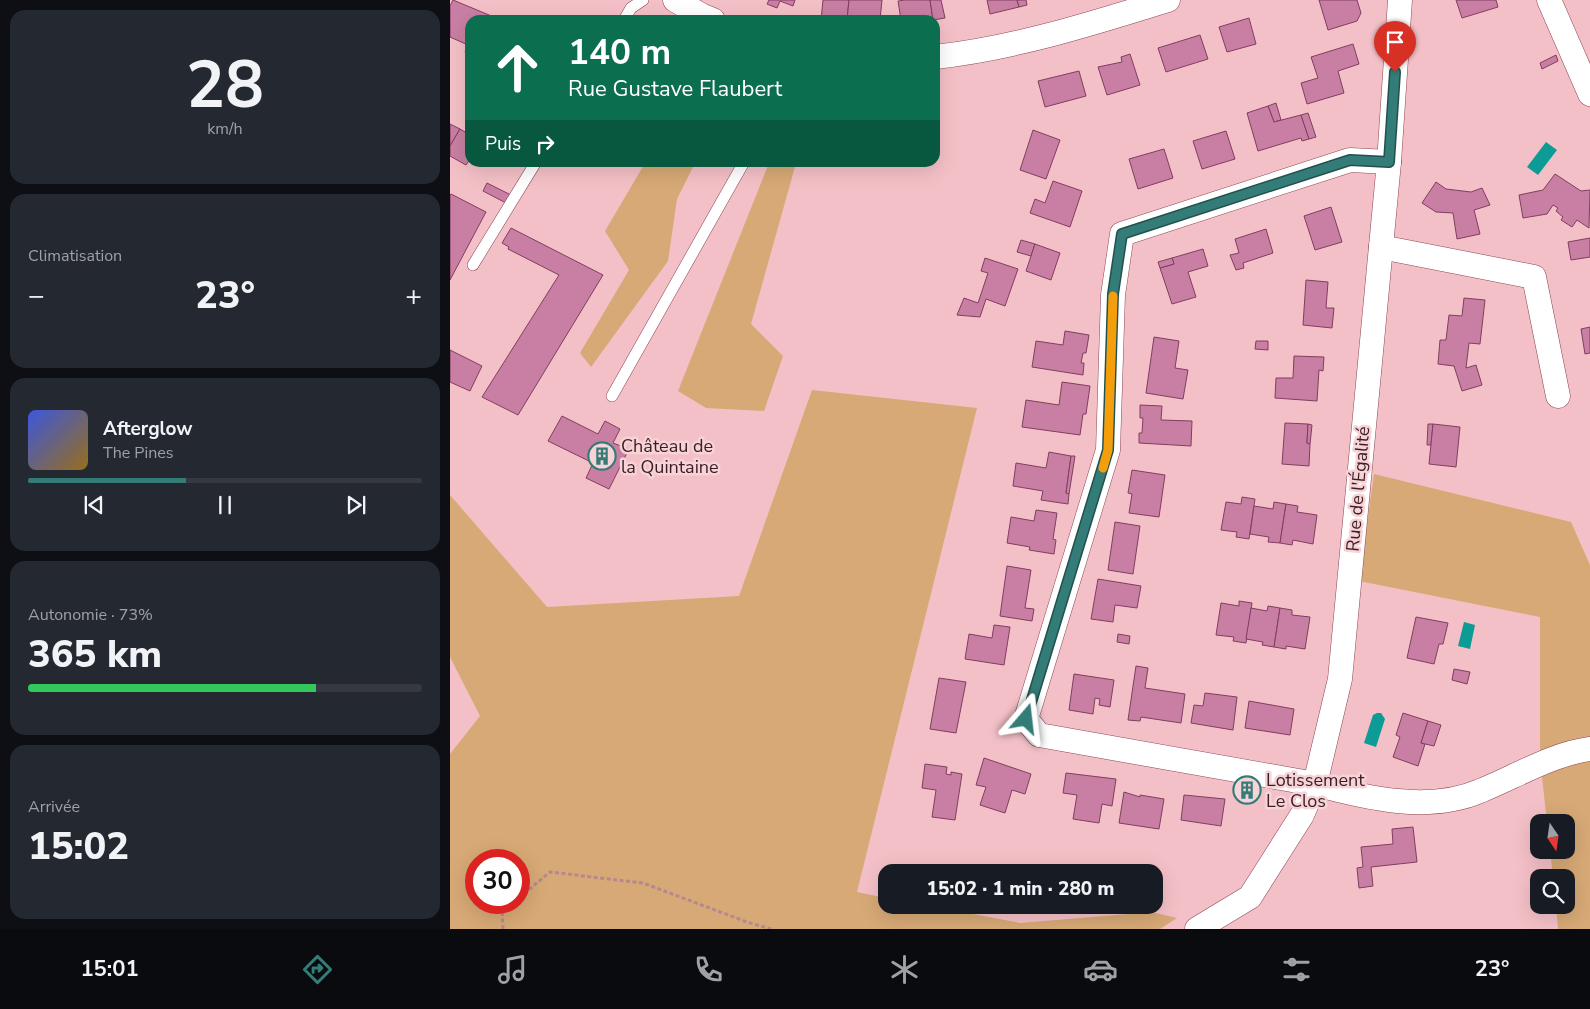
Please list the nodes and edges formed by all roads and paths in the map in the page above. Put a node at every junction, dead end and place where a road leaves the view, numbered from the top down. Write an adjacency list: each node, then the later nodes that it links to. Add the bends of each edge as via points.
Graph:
1 (643, 0): 6 (lane)
2 (675, 0): 7 (street)
3 (1168, 0): 8 (street, via 1081,27 1000,47)
4 (1400, 0): 10 (street, Rue de l'Égalité)
5 (1548, 0): 9 (street)
6 (627, 15)
7 (704, 15)
8 (940, 56)
9 (1590, 94)
10 (1389, 162): 13 (street, Rue de l'Égalité); 18 (street, via 1350,160 1122,234 1113,294 1108,450 1026,719 1039,735)
11 (533, 167): 14 (lane)
12 (741, 167): 15 (lane)
13 (1381, 247): 16 (street, via 1534,277); 18 (street, Rue de l'Égalité, via 1340,679)
14 (473, 265)
15 (612, 396)
16 (1558, 396)
17 (1590, 749): 18 (street, via 1556,758 1452,801 1432,803 1357,796)
18 (1315, 784): 23 (street, Rue de l'Égalité, via 1302,815 1250,897)
19 (530, 889): 22 (path, via 550,872 643,883)
20 (502, 914): 21 (path)
21 (503, 929)
22 (771, 929)
23 (1197, 929)

